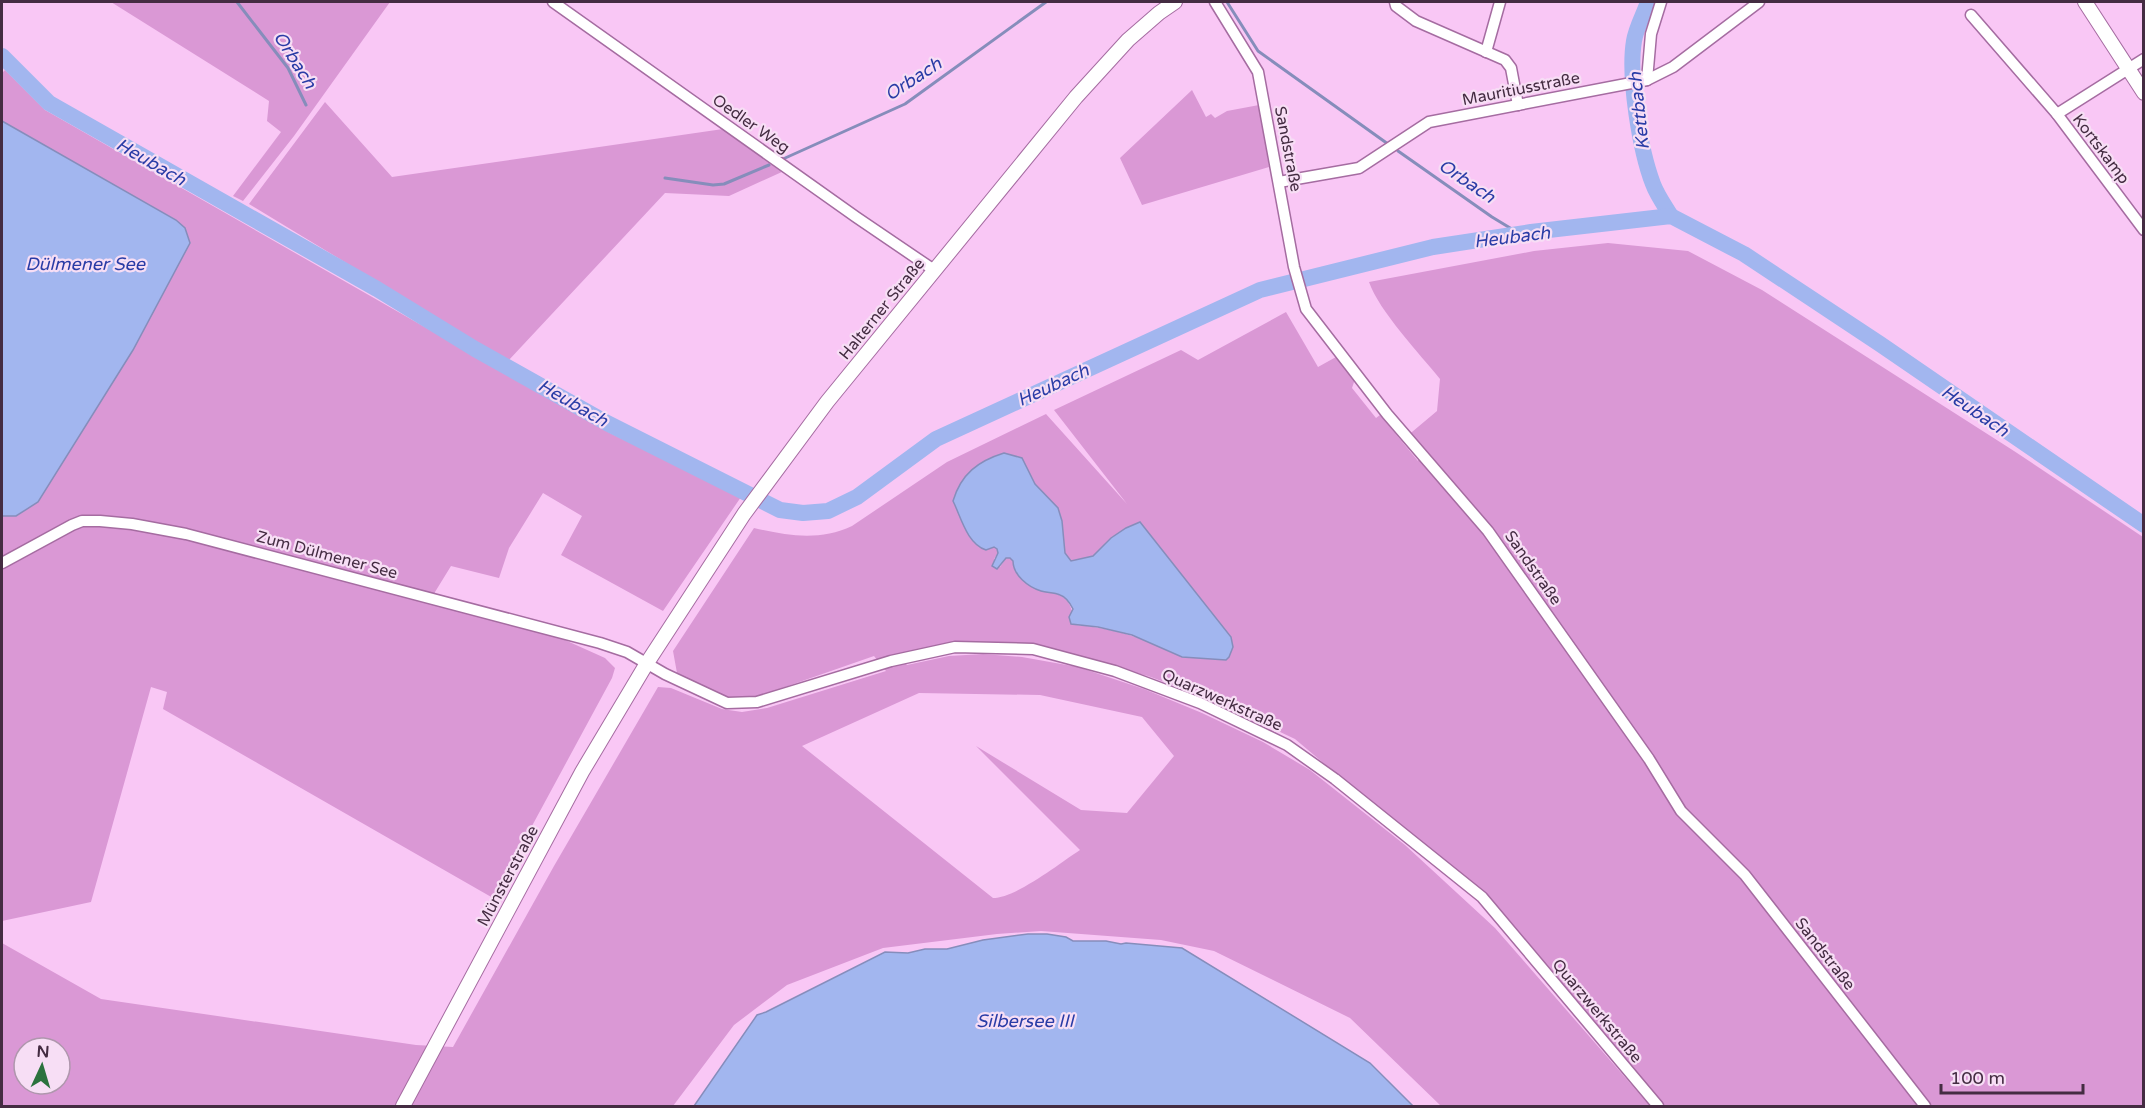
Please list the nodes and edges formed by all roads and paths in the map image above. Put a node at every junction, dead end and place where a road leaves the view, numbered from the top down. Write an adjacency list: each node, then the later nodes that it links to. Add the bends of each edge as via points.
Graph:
1 (553, 2): 19 (street, Oedler Weg)
2 (1175, 2): 19 (main road, Halterner Straße, via 1128,40 1097,72)
3 (1215, 2): 17 (street, Sandstraße, via 1258,72)
4 (1395, 2): 10 (street, via 1416,21)
5 (1500, 2): 10 (street)
6 (1661, 2): 13 (street)
7 (1759, 2): 13 (street, Mauritiusstraße, via 1673,67)
8 (2085, 2): 12 (main road)
9 (1971, 15): 16 (street, Kortskamp)
10 (1486, 52): 15 (street, via 1505,60 1511,68)
11 (2144, 58): 12 (street, Kortskamp)
12 (2128, 68): 14 (main road); 16 (street, Kortskamp)
13 (1644, 80): 15 (street, Mauritiusstraße)
14 (2144, 93)
15 (1518, 105): 17 (street, Mauritiusstraße, via 1429,122 1359,168)
16 (2057, 114): 18 (street, Kortskamp)
17 (1279, 182): 24 (street, Sandstraße, via 1294,267 1306,309 1387,414 1488,531 1649,759 1681,811 1745,875)
18 (2144, 230)
19 (934, 270): 21 (main road, Halterner Straße, via 771,476)
20 (2, 563): 21 (street, Zum Dülmener See, via 82,521 132,524 186,534 550,628 620,649)
21 (646, 663): 22 (main road, Münsterstraße, via 582,772); 23 (street, Quarzwerkstraße, via 727,702 757,702 891,661 955,647 1033,649 1115,671 1200,703 1287,746 1335,779 1482,897)
22 (403, 1107)
23 (1658, 1107)
24 (1925, 1107)

